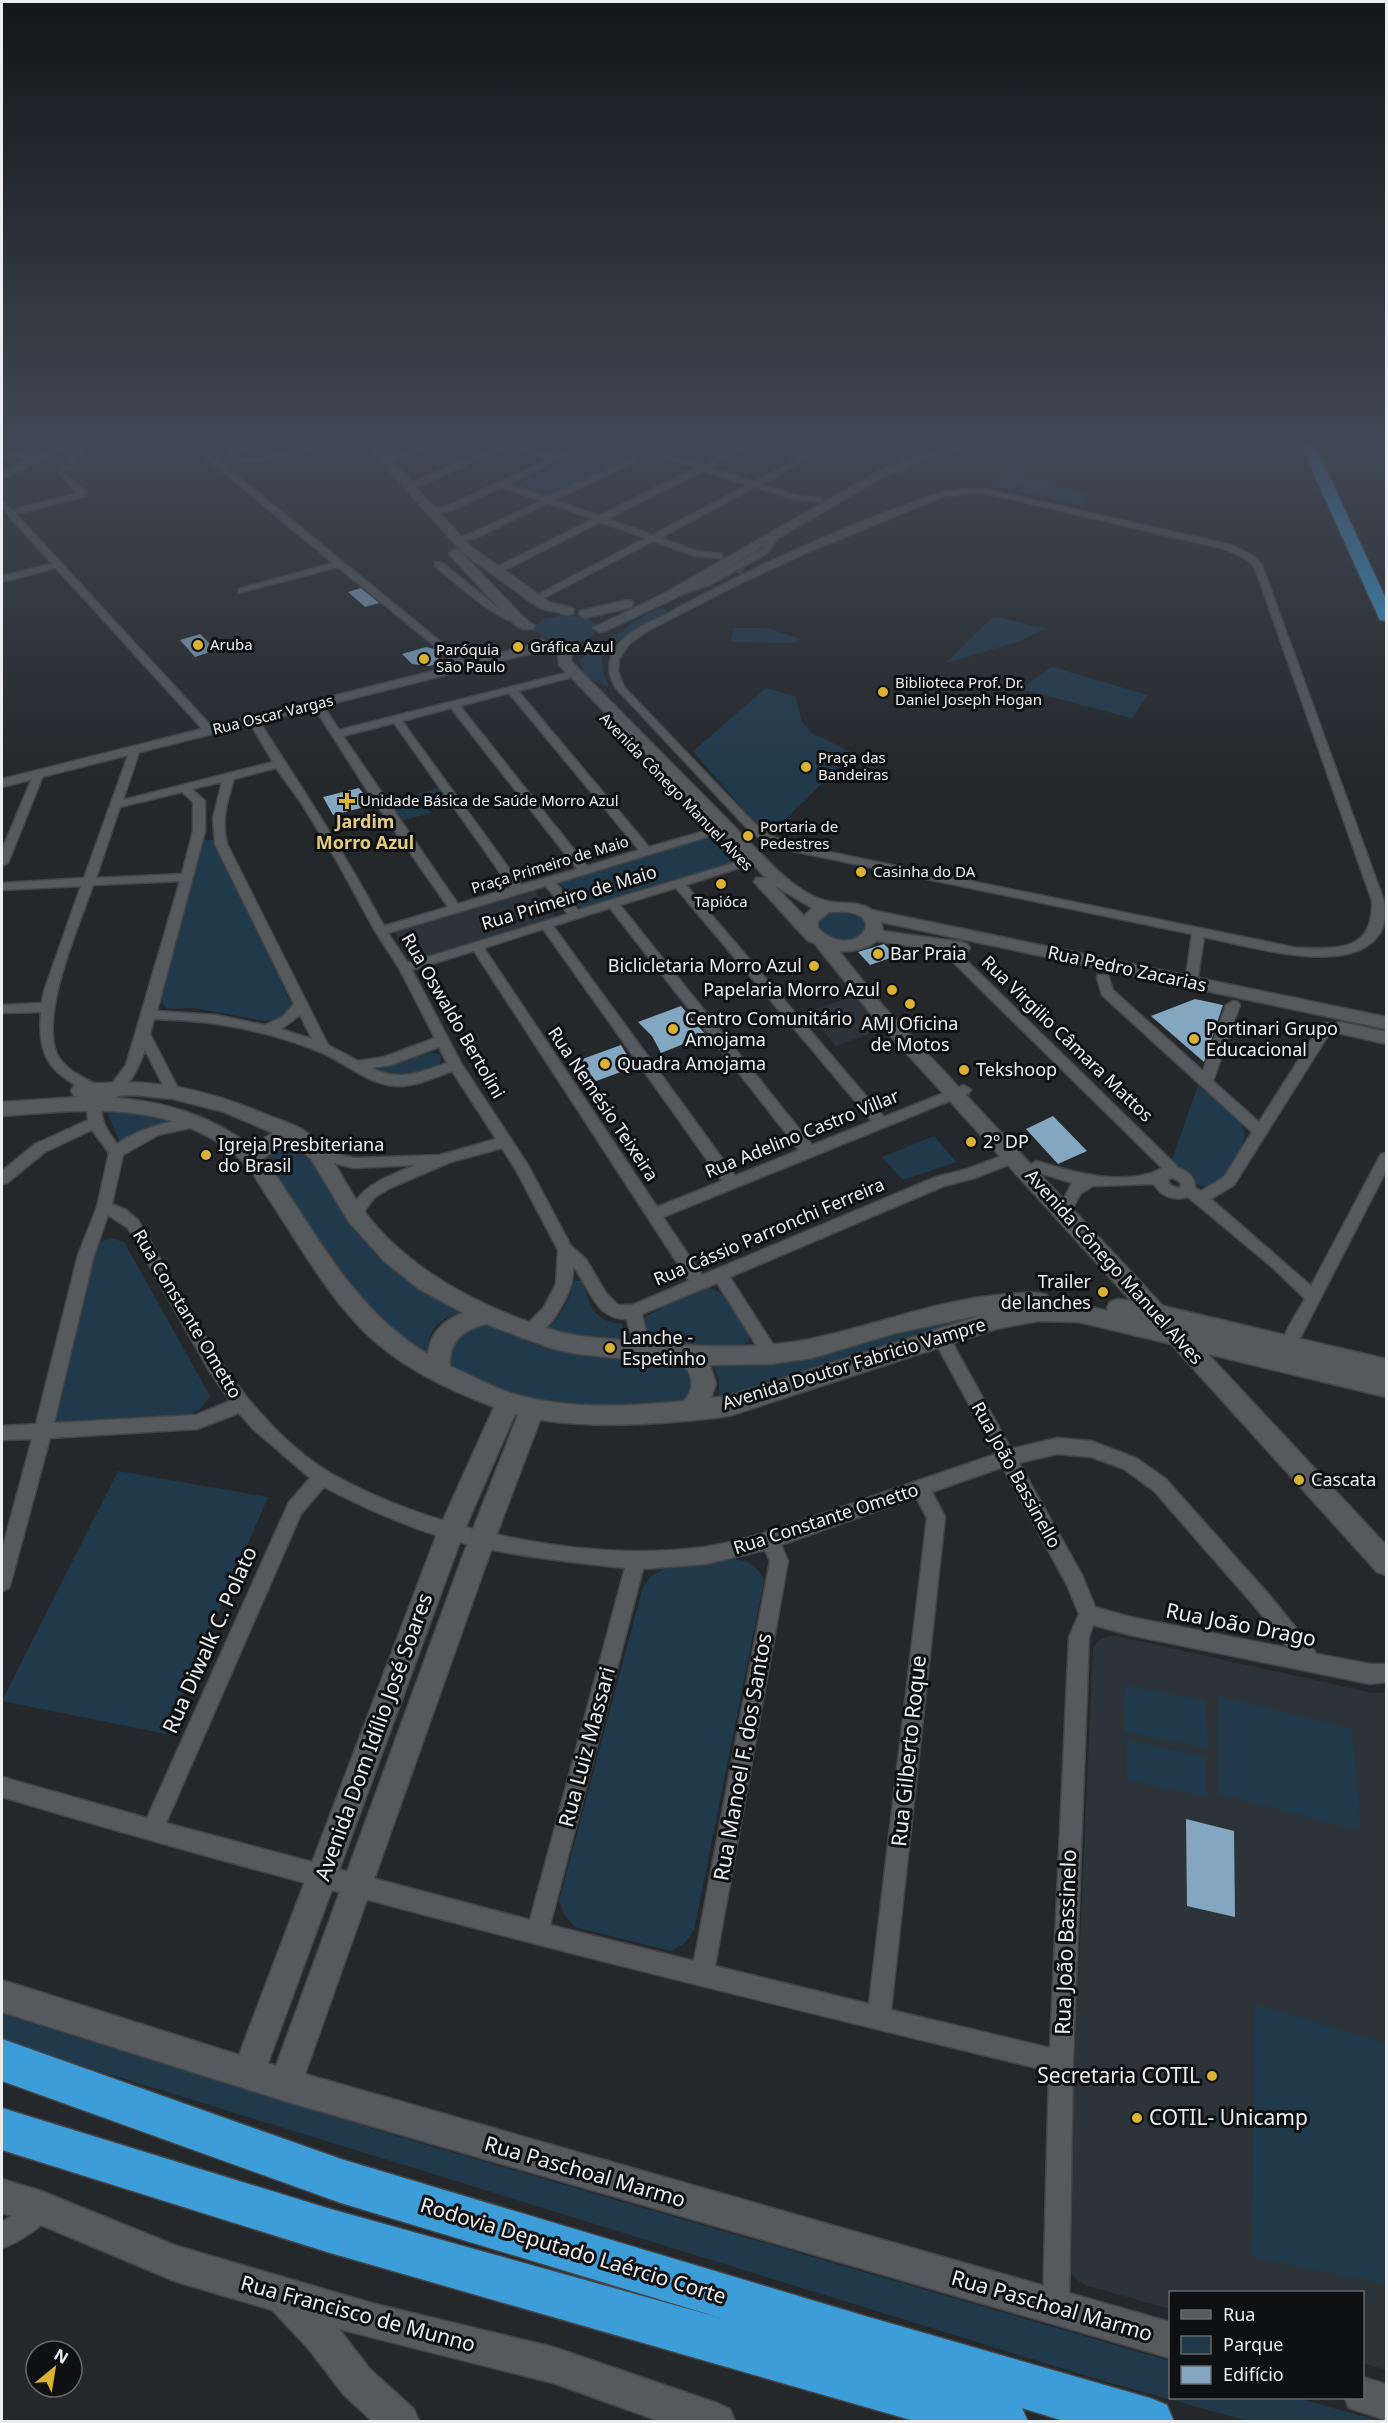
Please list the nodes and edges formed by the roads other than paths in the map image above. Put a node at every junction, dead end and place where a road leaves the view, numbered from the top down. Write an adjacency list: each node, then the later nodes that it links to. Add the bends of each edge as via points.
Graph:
1 (47, 554): 19 (street)
2 (327, 554): 17 (street)
3 (457, 554): 29 (street, Avenida Cônego Manuel Alves)
4 (474, 554): 21 (street)
5 (531, 554): 21 (street)
6 (620, 554): 25 (street)
7 (695, 554): 16 (street)
8 (703, 554): 15 (street)
9 (722, 554): 15 (street)
10 (741, 554): 24 (street)
11 (762, 554): 20 (street)
12 (783, 554): 20 (street)
13 (1243, 554): 69 (street, via 1259,567 1382,918 1365,941 1349,950 1328,954 1297,952)
14 (1358, 554): 28 (highway)
15 (719, 556): 16 (street)
16 (706, 563): 27 (street, via 643,599)
17 (339, 564): 23 (street); 32 (street)
18 (438, 564): 29 (street, via 494,609)
19 (57, 565): 22 (street); 39 (street)
20 (746, 568): 24 (street); 69 (street, via 635,635 621,647 613,677 623,693 765,837 792,848)
21 (496, 572): 25 (street)
22 (2, 579)
23 (242, 591)
24 (669, 596): 30 (street)
25 (536, 599): 26 (street)
26 (568, 611): 27 (street); 29 (street)
27 (585, 614): 30 (street, via 598,622)
28 (1386, 616)
29 (524, 624): 31 (street, Avenida Cônego Manuel Alves, via 530,636)
30 (588, 638): 31 (street); 49 (street, Avenida Cônego Manuel Alves, via 565,654 564,662)
31 (544, 643): 32 (street, Rua Oscar Vargas); 33 (street, Avenida Cônego Manuel Alves, via 545,651)
32 (466, 667): 35 (street, Rua Oscar Vargas)
33 (566, 676): 34 (street); 49 (street, Avenida Cônego Manuel Alves, via 669,786)
34 (512, 690): 36 (street); 51 (street)
35 (317, 704): 38 (street, Rua Oscar Vargas); 40 (street)
36 (454, 705): 37 (street); 54 (street)
37 (396, 719): 40 (street); 61 (street)
38 (253, 720): 39 (street, Rua Oscar Vargas); 42 (street, Rua Oswaldo Bertolini)
39 (210, 731): 41 (street, Rua Oscar Vargas)
40 (337, 734): 64 (street)
41 (135, 749): 43 (street, Rua Oscar Vargas); 47 (street)
42 (279, 764): 44 (street); 68 (street, Rua Oswaldo Bertolini, via 344,862)
43 (39, 773): 45 (street, Rua Oscar Vargas); 52 (street)
44 (229, 777): 46 (street); 48 (street)
45 (2, 783)
46 (184, 788): 47 (street); 50 (street, via 200,801)
47 (116, 805): 57 (street)
48 (217, 828): 50 (street); 78 (street, via 221,844)
49 (720, 829): 51 (street, Praça Primeiro de Maio); 53 (street, Avenida Cônego Manuel Alves); 55 (street, Avenida Cônego Manuel Alves)
50 (200, 831): 56 (street)
51 (648, 852): 54 (street, Praça Primeiro de Maio)
52 (2, 863)
53 (744, 863): 55 (street, via 755,863); 59 (street, Rua Primeiro de Maio); 71 (street, Avenida Cônego Manuel Alves)
54 (585, 871): 58 (street, Praça Primeiro de Maio)
55 (773, 876): 63 (street, Avenida Cônego Manuel Alves, via 790,891)
56 (186, 877): 57 (street); 82 (street)
57 (88, 882): 60 (street); 80 (street)
58 (549, 882): 61 (street, Praça Primeiro de Maio); 65 (street)
59 (678, 883): 62 (street, Rua Primeiro de Maio); 99 (street)
60 (2, 886)
61 (519, 891): 64 (street, Praça Primeiro de Maio)
62 (612, 903): 65 (street, Rua Primeiro de Maio); 104 (street)
63 (827, 907): 66 (street, via 849,906); 71 (street, via 812,915 808,922)
64 (455, 909): 68 (street, Praça Primeiro de Maio)
65 (575, 915): 67 (street, Rua Primeiro de Maio)
66 (868, 915): 70 (street, via 875,928); 77 (street, Rua Pedro Zacarias)
67 (546, 924): 72 (street, Rua Primeiro de Maio); 114 (street)
68 (381, 931): 75 (street, Rua Oswaldo Bertolini)
69 (1198, 932): 77 (street)
70 (873, 935): 73 (street, Rua Pedro Zacarias); 74 (street, via 861,944)
71 (817, 939): 74 (street); 94 (street, Avenida Cônego Manuel Alves, via 877,1010)
72 (476, 945): 75 (street, Rua Primeiro de Maio); 118 (street, Rua Nemésio Teixeira)
73 (953, 946): 76 (street, Rua Pedro Zacarias); 111 (street, Rua Virgilio Câmara Mattos, via 957,959 1160,1156)
74 (843, 947): 94 (street, Avenida Cônego Manuel Alves, via 850,964)
75 (405, 968): 88 (street, Rua Oswaldo Bertolini)
76 (1103, 978): 79 (street, Rua Pedro Zacarias); 92 (street, via 1107,992)
77 (1191, 983): 83 (street, Rua Pedro Zacarias)
78 (301, 1004): 85 (street, via 282,1024); 89 (street)
79 (1233, 1005): 84 (street, Rua Pedro Zacarias); 92 (street)
80 (47, 1007): 81 (street); 96 (street, via 46,1044 56,1066)
81 (2, 1009)
82 (150, 1015): 85 (street, via 215,1017); 86 (street)
83 (1386, 1023)
84 (1327, 1026): 87 (street, Rua Pedro Zacarias); 100 (street)
85 (267, 1029): 89 (street)
86 (143, 1034): 93 (street); 96 (street, via 127,1075)
87 (1386, 1038)
88 (443, 1040): 90 (street, via 386,1062); 91 (street, Rua Oswaldo Bertolini)
89 (323, 1048): 90 (street)
90 (358, 1065): 91 (street, via 393,1081 410,1080)
91 (455, 1065): 102 (street, Rua Oswaldo Bertolini)
92 (1206, 1082): 100 (street)
93 (173, 1092): 96 (street, Avenida Doutor Fabricio Vampre, via 133,1088); 101 (street, Avenida Doutor Fabricio Vampre, via 229,1106)
94 (959, 1092): 99 (street, Rua Adelino Castro Villar); 106 (street, Avenida Cônego Manuel Alves); 110 (street, Avenida Cônego Manuel Alves)
95 (2, 1096): 96 (street, Avenida Doutor Fabricio Vampre)
96 (99, 1104): 97 (street, Avenida Doutor Fabricio Vampre); 98 (street, Avenida Doutor Fabricio Vampre, via 163,1110); 103 (street); 112 (street)
97 (2, 1109)
98 (194, 1122): 103 (street, via 151,1132); 109 (street, Avenida Doutor Fabricio Vampre)
99 (881, 1123): 104 (street, Rua Adelino Castro Villar)
100 (1260, 1131): 115 (street, via 1229,1181)
101 (298, 1136): 105 (street, Avenida Doutor Fabricio Vampre); 109 (street, via 268,1142)
102 (505, 1142): 107 (street); 120 (street, Rua Oswaldo Bertolini)
103 (116, 1152): 117 (street)
104 (809, 1152): 114 (street, Rua Adelino Castro Villar)
105 (318, 1154): 107 (street, via 354,1163); 119 (street, Avenida Doutor Fabricio Vampre)
106 (1013, 1157): 121 (street, Rua Cássio Parronchi Ferreira, via 941,1181); 125 (street, Avenida Cônego Manuel Alves)
107 (447, 1158): 119 (street, via 370,1193)
108 (1386, 1158): 123 (street)
109 (252, 1159): 136 (street, Avenida Doutor Fabricio Vampre, via 370,1324)
110 (1036, 1166): 113 (street, via 1050,1173); 116 (street, Avenida Cônego Manuel Alves)
111 (1165, 1177): 113 (street); 115 (street, via 1166,1191)
112 (2, 1179)
113 (1093, 1180): 116 (street, via 1076,1187)
114 (732, 1183): 118 (street, Rua Adelino Castro Villar)
115 (1190, 1194): 123 (street)
116 (1069, 1202): 127 (street, Avenida Cônego Manuel Alves)
117 (104, 1207): 138 (street, Rua Constante Ometto, via 133,1224 216,1367); 141 (street, via 86,1255)
118 (654, 1214): 122 (street, Rua Nemésio Teixeira)
119 (356, 1216): 126 (street, Avenida Doutor Fabricio Vampre, via 418,1276)
120 (566, 1250): 124 (street, via 576,1256 611,1309 622,1313); 128 (street, via 564,1284 550,1312)
121 (720, 1274): 122 (street, Rua Cássio Parronchi Ferreira); 132 (street)
122 (699, 1283): 124 (street, Rua Cássio Parronchi Ferreira)
123 (1313, 1297): 133 (street)
124 (634, 1311): 131 (street, via 635,1328)
125 (1156, 1313): 127 (street, Avenida Doutor Fabricio Vampre); 132 (street, Avenida Doutor Fabricio Vampre, via 1077,1302 991,1304 896,1324 812,1348)
126 (486, 1315): 128 (street, Avenida Doutor Fabricio Vampre); 136 (street, via 452,1328 441,1340 437,1354)
127 (1177, 1327): 129 (street, Avenida Doutor Fabricio Vampre, via 1079,1313 1038,1312 996,1320); 130 (street, Avenida Doutor Fabricio Vampre); 133 (street, Avenida Doutor Fabricio Vampre); 151 (street, Avenida Cônego Manuel Alves)
128 (527, 1333): 131 (street, Avenida Doutor Fabricio Vampre, via 577,1345)
129 (941, 1338): 140 (street, Avenida Doutor Fabricio Vampre, via 729,1406); 143 (street, Rua João Bassinello)
130 (1200, 1342): 133 (street, Avenida Doutor Fabricio Vampre); 149 (street, Avenida Cônego Manuel Alves)
131 (658, 1354): 134 (street, Avenida Doutor Fabricio Vampre)
132 (771, 1354): 134 (street, Avenida Doutor Fabricio Vampre)
133 (1287, 1354): 135 (street, Avenida Doutor Fabricio Vampre); 137 (street, Avenida Doutor Fabricio Vampre)
134 (691, 1356): 140 (street, via 701,1369 705,1384 700,1399)
135 (1386, 1369)
136 (439, 1372): 139 (street, Avenida Doutor Fabricio Vampre)
137 (1386, 1387)
138 (242, 1404): 141 (street, via 197,1422); 144 (street, Rua Constante Ometto, via 259,1424)
139 (521, 1405): 140 (street, Avenida Doutor Fabricio Vampre, via 583,1413); 146 (street, Avenida Dom Idílio José Soares); 147 (street, Avenida Dom Idílio José Soares)
140 (689, 1412)
141 (43, 1431): 142 (street); 152 (street)
142 (2, 1433)
143 (1006, 1458): 145 (street, Rua Constante Ometto); 153 (street, Rua João Bassinello, via 1075,1581); 154 (street, Rua Constante Ometto, via 1057,1446 1091,1449 1130,1463 1160,1485)
144 (322, 1477): 146 (street, Rua Constante Ometto, via 369,1501); 157 (street, Rua Diwalk C. Polato, via 295,1508)
145 (921, 1489): 148 (street, Rua Constante Ometto); 163 (street, Rua Gilberto Roque, via 936,1517)
146 (452, 1531): 147 (street, Rua Constante Ometto); 158 (street, Avenida Dom Idílio José Soares)
147 (482, 1539): 150 (street, Rua Constante Ometto); 159 (street, Avenida Dom Idílio José Soares)
148 (770, 1540): 150 (street, Rua Constante Ometto, via 706,1555); 161 (street, Rua Manoel F. dos Santos, via 779,1561)
149 (1386, 1542)
150 (636, 1561): 160 (street, Rua Luiz Massari)
151 (1386, 1563)
152 (2, 1582)
153 (1088, 1614): 154 (street, Rua João Drago); 165 (street, Rua João Bassinelo, via 1078,1637)
154 (1311, 1662): 155 (street, Rua João Drago, via 1370,1674)
155 (1386, 1673)
156 (2, 1787): 157 (street)
157 (152, 1830): 158 (street)
158 (323, 1876): 159 (street); 166 (street, Avenida Dom Idílio José Soares)
159 (357, 1885): 160 (street); 167 (street, Avenida Dom Idílio José Soares)
160 (537, 1933): 161 (street)
161 (702, 1975): 163 (street)
162 (2, 1996): 166 (street, Rua Paschoal Marmo)
163 (879, 2017): 165 (street)
164 (2, 2060): 180 (highway, Rodovia Deputado Laércio Corte, via 341,2181)
165 (1061, 2062): 173 (street, Rua João Bassinelo)
166 (248, 2074): 167 (street, Rua Paschoal Marmo)
167 (285, 2085): 173 (street, Rua Paschoal Marmo)
168 (2, 2129): 179 (highway, via 327,2230)
169 (2, 2196): 170 (street, Rua Francisco de Munno)
170 (41, 2208): 171 (street); 172 (street, Rua Francisco de Munno, via 177,2264)
171 (2, 2236)
172 (282, 2295): 177 (street, via 320,2334 357,2382); 178 (street, Rua Francisco de Munno, via 553,2365)
173 (1056, 2307): 174 (street, Rua Paschoal Marmo)
174 (1169, 2340)
175 (1364, 2396): 176 (street)
176 (1386, 2402)
177 (401, 2421)
178 (717, 2421)
179 (1004, 2421)
180 (1150, 2421)

